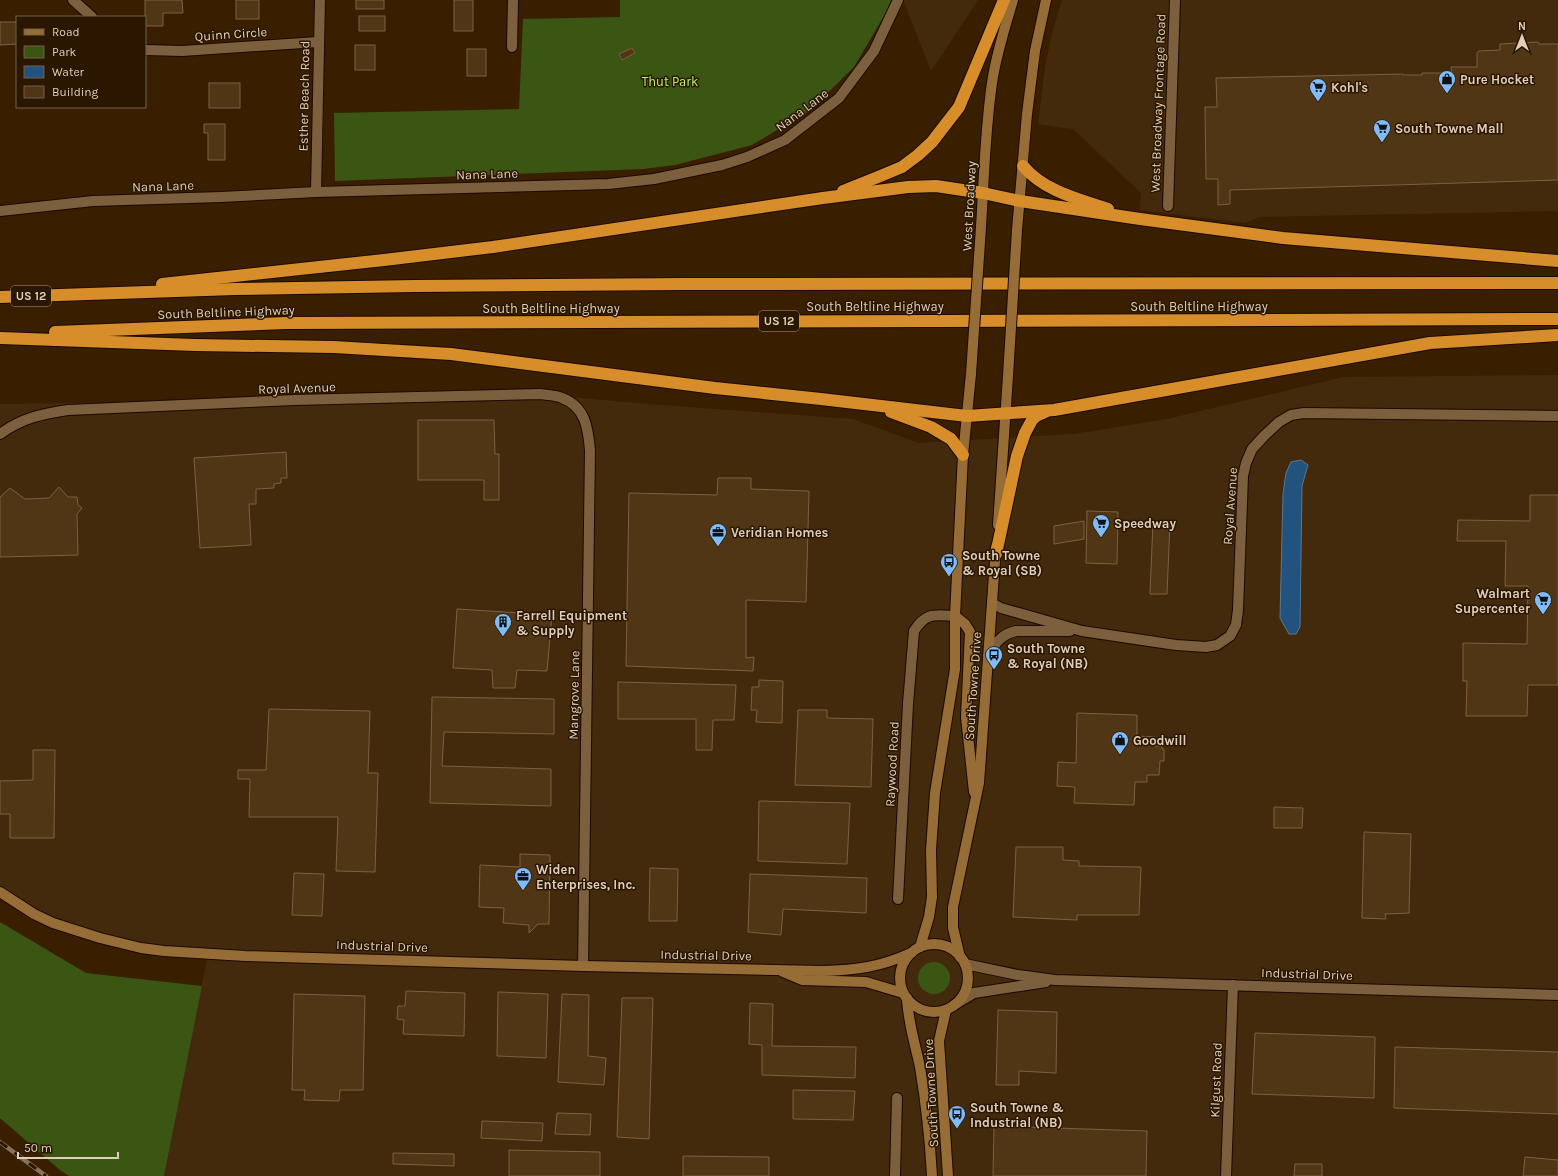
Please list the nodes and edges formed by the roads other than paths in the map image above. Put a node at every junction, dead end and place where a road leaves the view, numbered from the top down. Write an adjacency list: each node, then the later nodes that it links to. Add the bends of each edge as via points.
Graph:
1 (73, 0): 9 (street)
2 (320, 0): 10 (street, Esther Beach Road)
3 (513, 0): 11 (street)
4 (898, 0): 14 (street, Nana Lane, via 874,51 839,98 785,140 747,157 697,171 608,184)
5 (1004, 0): 16 (highway, via 959,107 932,142 902,167)
6 (1013, 0): 15 (street, West Broadway, via 992,82)
7 (1046, 0): 13 (street, via 1035,52)
8 (1175, 0): 18 (street, West Broadway Frontage Road)
9 (91, 16)
10 (318, 42): 12 (street, Quinn Circle, via 182,51); 14 (street, Esther Beach Road)
11 (512, 47)
12 (146, 50)
13 (1023, 166): 17 (street); 20 (highway, via 1042,184 1074,198)
14 (316, 192): 19 (street, Nana Lane, via 93,201)
15 (983, 193): 16 (highway, via 936,186); 17 (highway); 31 (street, West Broadway, bridge)
16 (823, 198): 23 (highway, via 485,248)
17 (1020, 201): 20 (highway); 30 (street, bridge)
18 (1168, 206)
19 (0, 212)
20 (1140, 219): 21 (highway, via 1283,238)
21 (1558, 261)
22 (1558, 283): 23 (highway, South Beltline Highway / US 12, via 415,286)
23 (62, 295): 24 (highway, South Beltline Highway / US 12)
24 (0, 297)
25 (1558, 319): 27 (highway, South Beltline Highway / US 12, via 286,323)
26 (1558, 335): 29 (highway, via 1409,346)
27 (0, 336): 28 (highway, via 334,347 451,354 715,388)
28 (873, 405): 31 (highway); 35 (highway, via 930,427 951,439)
29 (1047, 411): 30 (highway); 36 (highway, via 1032,420 1025,433 1011,481)
30 (1006, 414): 31 (highway); 36 (street, South Towne Drive)
31 (967, 416): 35 (street, South Towne Drive)
32 (1558, 416): 39 (street, Royal Avenue, via 1304,413 1291,415 1279,422 1252,448 1242,476 1238,610 1236,625 1230,636 1216,645 1206,647)
33 (586, 424): 34 (street, Royal Avenue, via 583,415 574,405 562,398 540,394 294,400 68,410 39,414); 47 (street, Mangrove Lane, via 590,456)
34 (0, 434)
35 (963, 455): 38 (street, South Towne Drive)
36 (996, 554): 37 (street, South Towne Drive)
37 (992, 602): 39 (street, Royal Avenue, via 1001,608); 40 (street, South Towne Drive)
38 (955, 616): 41 (street, via 970,632 966,717); 43 (street, Raywood Road, via 931,615 920,621 914,631); 44 (street, South Towne Drive, via 954,677 935,793 931,850 932,897)
39 (1082, 631): 40 (street, Royal Avenue, via 1008,633 998,640)
40 (988, 656): 41 (street, South Towne Drive)
41 (976, 802): 46 (street, South Towne Drive, via 953,907 953,928)
42 (0, 892): 47 (street, Industrial Drive, via 53,923 140,948 208,954)
43 (898, 899)
44 (920, 947): 45 (street); 46 (street, via 942,945)
45 (911, 953): 48 (street, Industrial Drive, via 878,966 852,970); 52 (street, via 905,959 900,976 900,985)
46 (962, 960): 49 (street, Industrial Drive, via 1018,975); 53 (street, via 968,982 961,999)
47 (583, 966): 48 (street, Industrial Drive)
48 (775, 970): 52 (street, Industrial Drive, via 802,980 866,982)
49 (1055, 980): 50 (street, Industrial Drive); 53 (street, Industrial Drive, via 974,993)
50 (1233, 985): 51 (street, Industrial Drive); 58 (street, Kilgust Road)
51 (1558, 995)
52 (905, 996): 53 (street, via 917,1008 926,1011 936,1012); 56 (street, South Towne Drive, via 927,1108)
53 (950, 1007): 57 (street, South Towne Drive, via 939,1041)
54 (897, 1098): 55 (street)
55 (895, 1176)
56 (932, 1176)
57 (948, 1176)
58 (1226, 1176)

